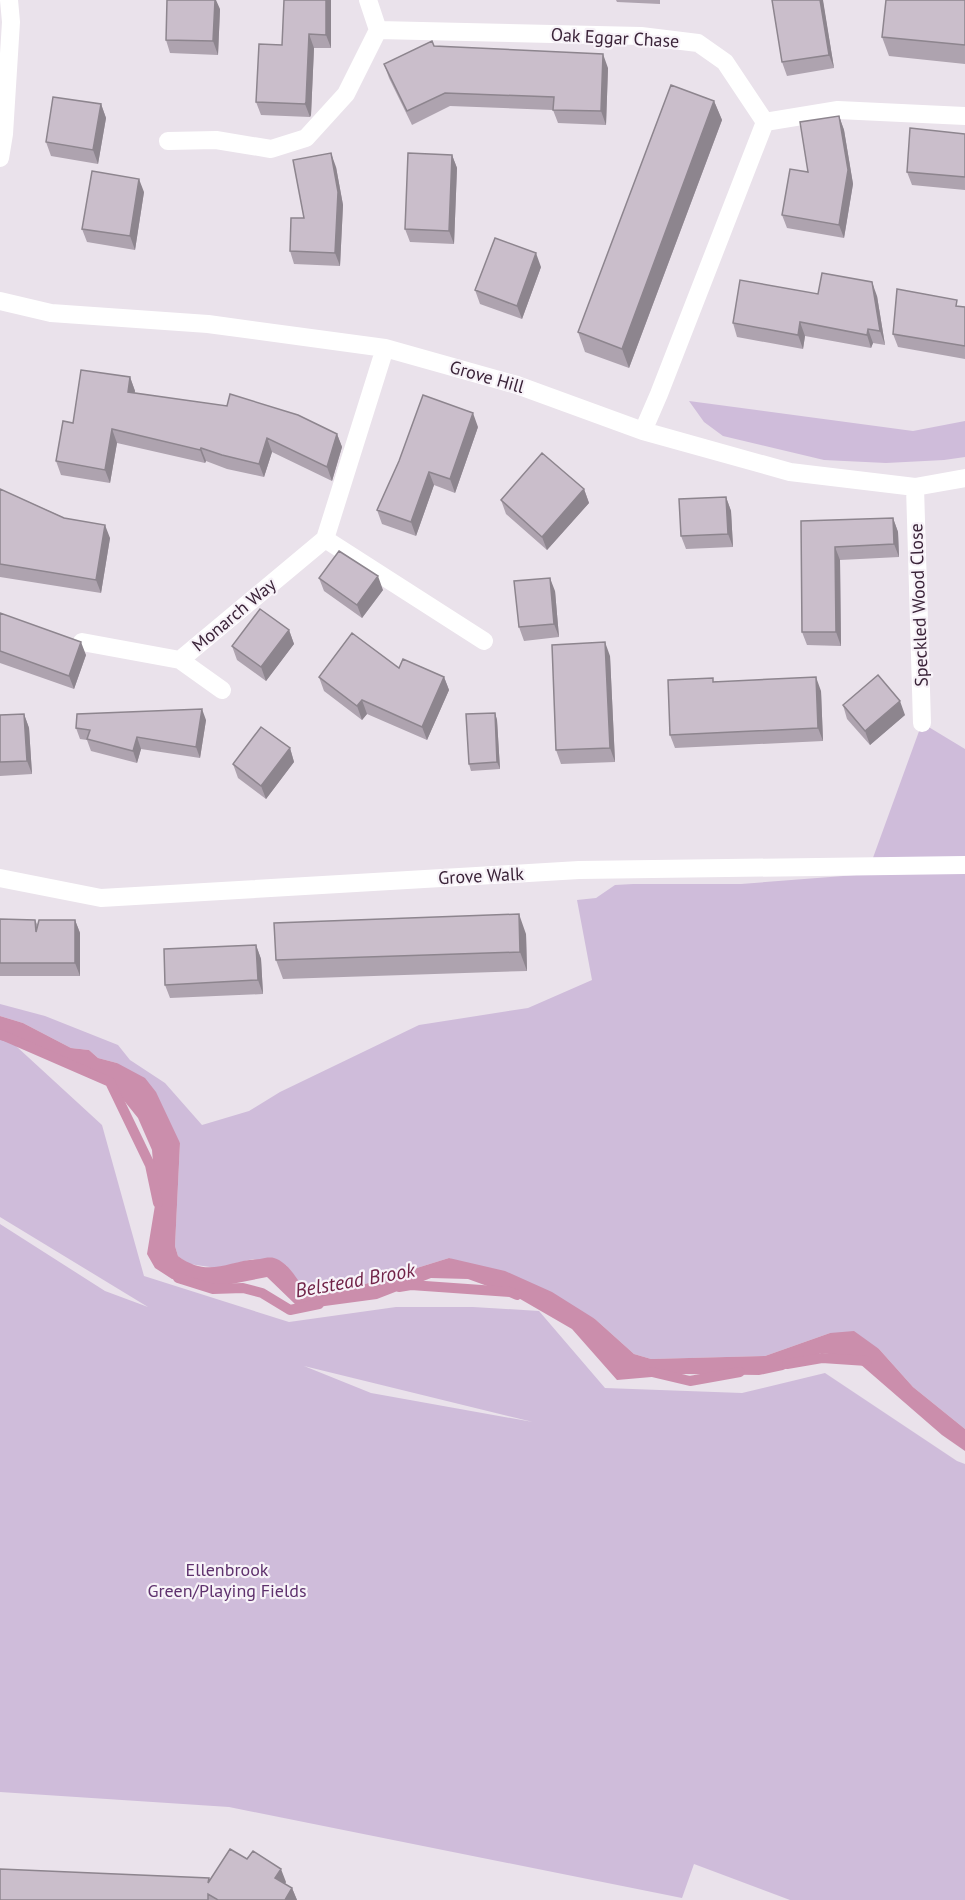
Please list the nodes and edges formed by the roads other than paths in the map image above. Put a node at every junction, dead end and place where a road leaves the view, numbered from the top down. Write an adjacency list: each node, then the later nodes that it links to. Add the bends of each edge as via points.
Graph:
1 (9, 0): 3 (street)
2 (368, 0): 4 (street)
3 (5, 22): 8 (street, via 4,134)
4 (378, 30): 6 (street, Oak Eggar Chase, via 641,36 698,43 725,62); 7 (street, via 346,94 306,138 271,149 216,141)
5 (965, 116): 6 (street, via 838,110)
6 (765, 122): 11 (street)
7 (168, 141)
8 (0, 158)
9 (0, 301): 10 (street, Grove Hill, via 51,313 208,324)
10 (385, 348): 11 (street, Grove Hill, via 517,385); 14 (street)
11 (643, 431): 13 (street, Grove Hill, via 790,472)
12 (965, 478): 13 (street, Grove Hill)
13 (915, 487): 19 (street, Speckled Wood Close)
14 (325, 539): 15 (street); 17 (street, Monarch Way)
15 (484, 641)
16 (82, 642): 17 (street, Monarch Way)
17 (180, 660): 18 (street)
18 (222, 690)
19 (922, 723)
20 (965, 865): 21 (street, Grove Walk, via 579,870 101,897)
21 (0, 878)

